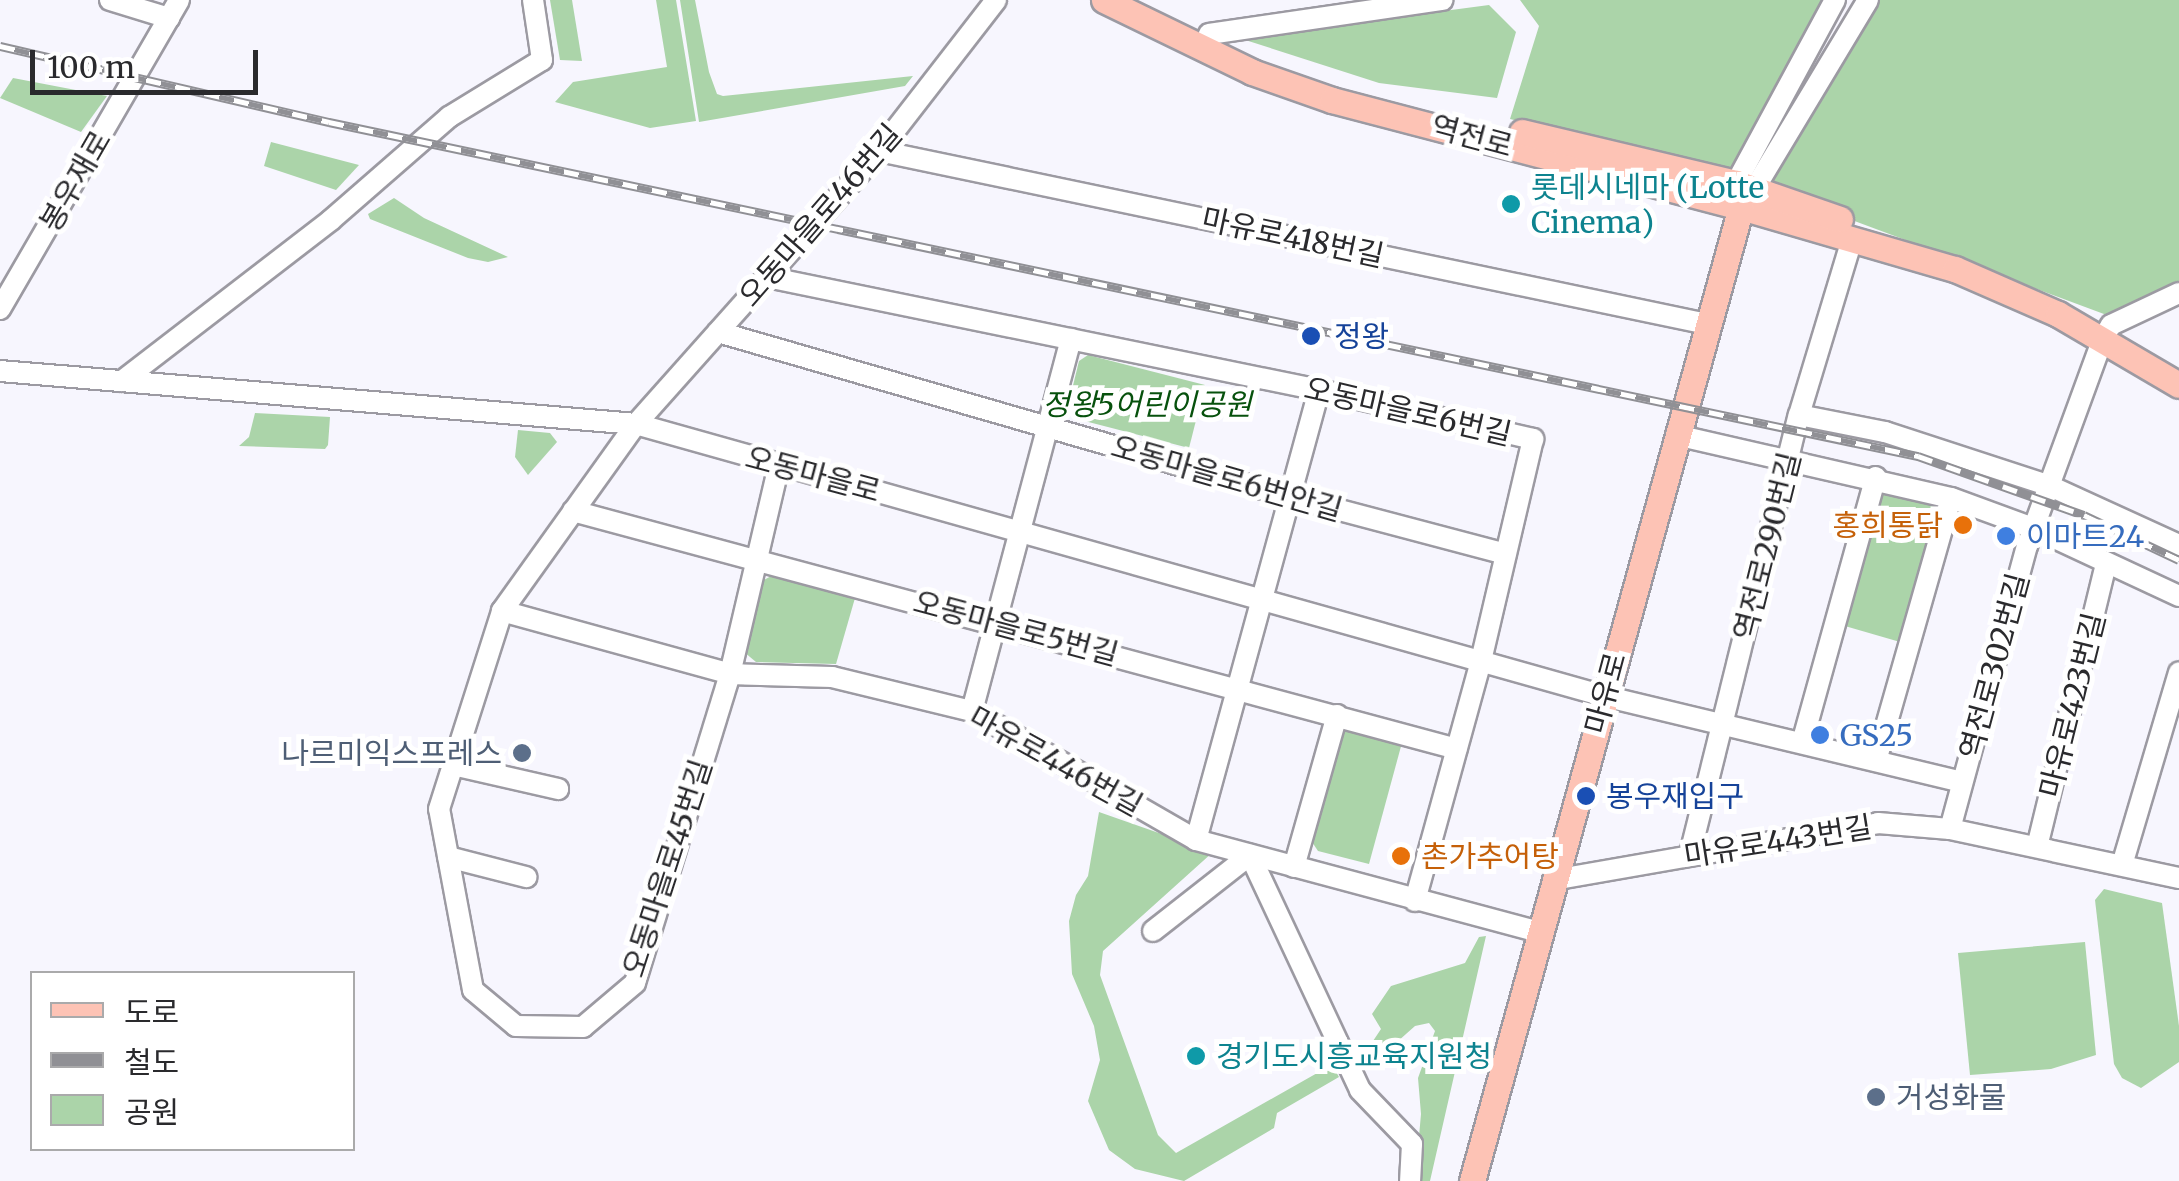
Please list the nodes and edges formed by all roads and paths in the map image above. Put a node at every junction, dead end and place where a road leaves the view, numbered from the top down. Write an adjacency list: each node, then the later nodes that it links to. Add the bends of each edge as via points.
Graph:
1 (110, 0): 9 (street)
2 (533, 0): 23 (street, via 542,60 449,117 331,220)
3 (996, 0): 11 (street, 오동마을로46번길)
4 (1104, 0): 12 (main road, 역전로, via 1300,90)
5 (1141, 0): 10 (main road, 역전로)
6 (1443, 0): 10 (street)
7 (1835, 0): 12 (street, 마유로)
8 (1868, 0): 12 (street, 마유로)
9 (174, 9): 16 (street, 봉우재로)
10 (1208, 34): 12 (main road, 역전로, via 1290,71)
11 (879, 151): 14 (street, 오동마을로46번길); 17 (street, 마유로418번길)
12 (1745, 194): 13 (main road, 역전로); 17 (main road, 마유로); 19 (main road, 역전로, via 2013,277)
13 (1852, 240): 19 (main road, 역전로, via 1955,268); 26 (street, 역전로290번길)
14 (767, 277): 18 (street, 오동마을로46번길); 20 (street, 오동마을로6번길)
15 (2179, 294): 19 (street)
16 (0, 309)
17 (1706, 324): 29 (main road, 마유로)
18 (718, 332): 27 (street, 오동마을로46번길); 28 (street, 오동마을로6번안길)
19 (2107, 332): 21 (main road, 역전로); 24 (main road, 역전로); 33 (street, 역전로302번길)
20 (1071, 340): 25 (street, 오동마을로6번길); 28 (street)
21 (2179, 366)
22 (0, 371): 23 (street, 오동마을로)
23 (122, 381): 27 (street, 오동마을로)
24 (2179, 385)
25 (1318, 390): 34 (street); 40 (street, 오동마을로6번길, via 1532,440)
26 (1799, 415): 30 (street, 역전로290번길); 33 (street, via 1885,432)
27 (636, 424): 31 (street, 오동마을로); 36 (street, 오동마을로45번길)
28 (1047, 427): 34 (street, 오동마을로6번안길); 38 (street)
29 (1676, 434): 30 (street); 51 (main road, 마유로)
30 (1790, 459): 32 (street); 54 (street, 역전로290번길)
31 (779, 465): 38 (street, 오동마을로); 41 (street, 오동마을로45번길)
32 (1876, 477): 35 (street); 55 (street)
33 (2050, 486): 37 (street, 역전로302번길); 39 (street)
34 (1290, 497): 40 (street, 오동마을로6번안길); 44 (street)
35 (1951, 498): 37 (street); 57 (street)
36 (573, 512): 41 (street, 오동마을로5번길); 45 (street, 오동마을로45번길)
37 (2034, 528): 42 (street); 59 (street, 역전로302번길)
38 (1019, 530): 44 (street, 오동마을로); 46 (street)
39 (2179, 545)
40 (1506, 554): 47 (street, 오동마을로6번길)
41 (754, 559): 46 (street, 오동마을로5번길); 49 (street, 오동마을로45번길)
42 (2106, 563): 43 (street); 63 (street, 마유로423번길)
43 (2179, 596)
44 (1262, 598): 47 (street, 오동마을로); 50 (street)
45 (502, 611): 49 (street, 마유로446번길); 58 (street, 오동마을로45번길)
46 (995, 621): 50 (street, 오동마을로5번길); 52 (street)
47 (1481, 660): 51 (street, 오동마을로); 56 (street)
48 (2179, 672): 67 (street)
49 (730, 674): 52 (street, 마유로446번길, via 832,677); 66 (street, 오동마을로45번길, via 635,983 584,1027 516,1026 473,990)
50 (1238, 688): 53 (street, 오동마을로5번길); 62 (street)
51 (1604, 696): 54 (street, 오동마을로); 71 (main road, 마유로)
52 (972, 710): 62 (street, 마유로446번길)
53 (1337, 715): 56 (street, 오동마을로5번길); 68 (street)
54 (1721, 724): 55 (street, 역전로302번길); 64 (street, 역전로290번길)
55 (1802, 743): 57 (street, 역전로302번길)
56 (1457, 749): 72 (street)
57 (1876, 761): 59 (street, 역전로302번길)
58 (453, 765): 60 (street); 66 (street, 오동마을로45번길, via 439,809)
59 (1962, 782): 61 (street, 역전로302번길)
60 (558, 790)
61 (1950, 828): 63 (street, 마유로443번길); 64 (street, 마유로443번길, via 1878,823)
62 (1196, 840): 65 (street, 마유로446번길)
63 (2037, 847): 67 (street, 마유로443번길)
64 (1690, 854): 71 (street, 마유로443번길)
65 (1250, 855): 68 (street, 마유로446번길); 73 (street); 75 (street, via 1360,1090 1412,1144)
66 (448, 858): 69 (street)
67 (2122, 865): 70 (street, 마유로443번길)
68 (1294, 867): 72 (street, 마유로446번길)
69 (526, 877)
70 (2179, 878)
71 (1553, 880): 74 (main road, 마유로)
72 (1415, 901): 74 (street, 마유로446번길)
73 (1153, 931)
74 (1538, 932): 76 (main road, 마유로)
75 (1410, 1181)
76 (1472, 1181)

